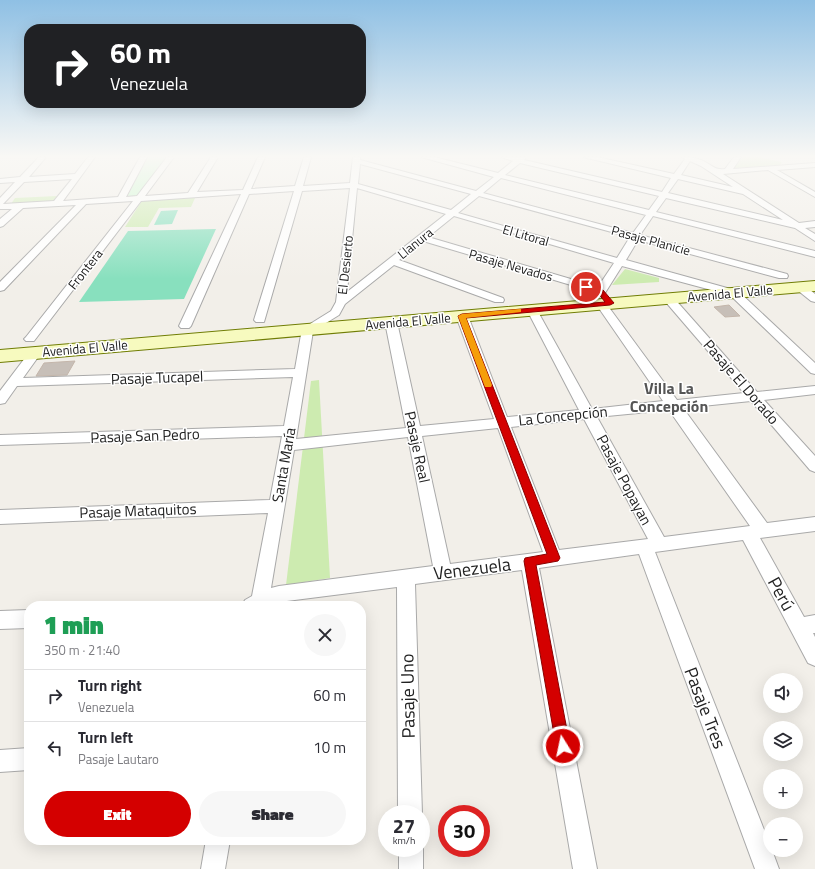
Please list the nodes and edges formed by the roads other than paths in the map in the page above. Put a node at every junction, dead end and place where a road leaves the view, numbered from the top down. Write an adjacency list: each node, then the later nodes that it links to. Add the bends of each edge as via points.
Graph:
1 (61, 198): 16 (street)
2 (140, 198): 3 (street, El Litoral); 14 (street, El Litoral); 48 (street, Frontera)
3 (148, 198)
4 (243, 198): 45 (street)
5 (296, 198): 43 (street)
6 (352, 198): 40 (street, El Desierto)
7 (398, 198): 19 (street, El Litoral)
8 (471, 198): 19 (street, Llanura)
9 (494, 198): 24 (street, Pasaje Planicie)
10 (585, 198): 20 (street)
11 (661, 198): 20 (street)
12 (678, 198): 23 (street)
13 (754, 198): 23 (street)
14 (121, 200): 15 (street, El Litoral)
15 (83, 202): 16 (street, El Litoral); 34 (street)
16 (57, 203): 17 (street, El Litoral)
17 (20, 206): 18 (street, El Litoral); 21 (street)
18 (0, 207)
19 (452, 213): 25 (street, Llanura); 29 (street, El Litoral)
20 (650, 214): 24 (street); 27 (street)
21 (0, 224)
22 (815, 224): 23 (street)
23 (796, 226): 26 (street)
24 (635, 236): 29 (street); 31 (street, Pasaje Planicie)
25 (421, 238): 28 (street, Llanura); 37 (street, Pasaje Nevados)
26 (815, 238)
27 (815, 254)
28 (392, 261): 38 (street); 40 (street, Llanura)
29 (620, 262): 32 (street, El Litoral); 37 (street)
30 (815, 273): 31 (street, Avenida El Valle)
31 (783, 276): 32 (street, Avenida El Valle)
32 (693, 283): 35 (street, El Litoral); 37 (street, Avenida El Valle)
33 (807, 286): 35 (street, Avenida El Valle); 39 (street)
34 (0, 288)
35 (734, 292): 36 (street, Avenida El Valle); 50 (street)
36 (668, 298): 37 (street, Avenida El Valle); 54 (street, Pasaje El Dorado)
37 (604, 299): 38 (street, Avenida El Valle); 41 (street, Avenida El Valle); 56 (street, Perú)
38 (499, 300): 40 (street, Avenida El Valle)
39 (815, 300)
40 (338, 308): 43 (street, Avenida El Valle); 46 (street, Llanura)
41 (532, 310): 42 (street, Avenida El Valle); 57 (street, Pasaje Popayan)
42 (462, 316): 44 (street, Avenida El Valle); 58 (street)
43 (260, 320): 45 (street, Avenida El Valle)
44 (391, 322): 46 (street, Avenida El Valle); 59 (street, Pasaje Real)
45 (185, 326): 48 (street, Avenida El Valle)
46 (308, 329): 48 (street, Avenida El Valle); 51 (street, Santa María)
47 (0, 341): 48 (street, Avenida El Valle)
48 (32, 346): 49 (street, Avenida El Valle); 52 (street, Frontera)
49 (0, 356)
50 (815, 370)
51 (301, 373): 52 (street, Pasaje Tucapel); 60 (street, Santa María)
52 (13, 382): 55 (street, Frontera)
53 (815, 390): 54 (street, La Concepción)
54 (753, 396): 56 (street, La Concepción); 62 (street, Pasaje El Dorado)
55 (0, 400)
56 (673, 404): 57 (street, La Concepción); 66 (street, Perú)
57 (588, 413): 58 (street, La Concepción); 67 (street, Pasaje Popayan)
58 (502, 422): 59 (street, La Concepción); 68 (street)
59 (413, 432): 60 (street, La Concepción); 70 (street, Pasaje Real)
60 (289, 438): 61 (street, Pasaje San Pedro); 63 (street, Santa María)
61 (0, 440)
62 (815, 466)
63 (277, 506): 64 (street, Pasaje Mataquitos); 72 (street, Santa María)
64 (0, 517)
65 (815, 524): 66 (street, Venezuela)
66 (756, 532): 67 (street, Venezuela); 76 (street, Perú)
67 (651, 545): 68 (street, Venezuela); 86 (street, Pasaje Tres)
68 (554, 558): 69 (street, Venezuela)
69 (529, 561): 70 (street, Venezuela); 85 (street)
70 (443, 573): 71 (street, Venezuela)
71 (406, 577): 73 (street, Venezuela, via 280,594); 80 (street, Pasaje Uno)
72 (258, 601)
73 (264, 601)
74 (24, 619): 75 (street)
75 (0, 620)
76 (807, 626): 77 (street, Perú)
77 (815, 656)
78 (24, 759): 79 (street)
79 (0, 761)
80 (410, 805)
81 (217, 845): 83 (street)
82 (411, 857): 84 (street)
83 (212, 869)
84 (411, 869)
85 (585, 869)
86 (767, 869)

